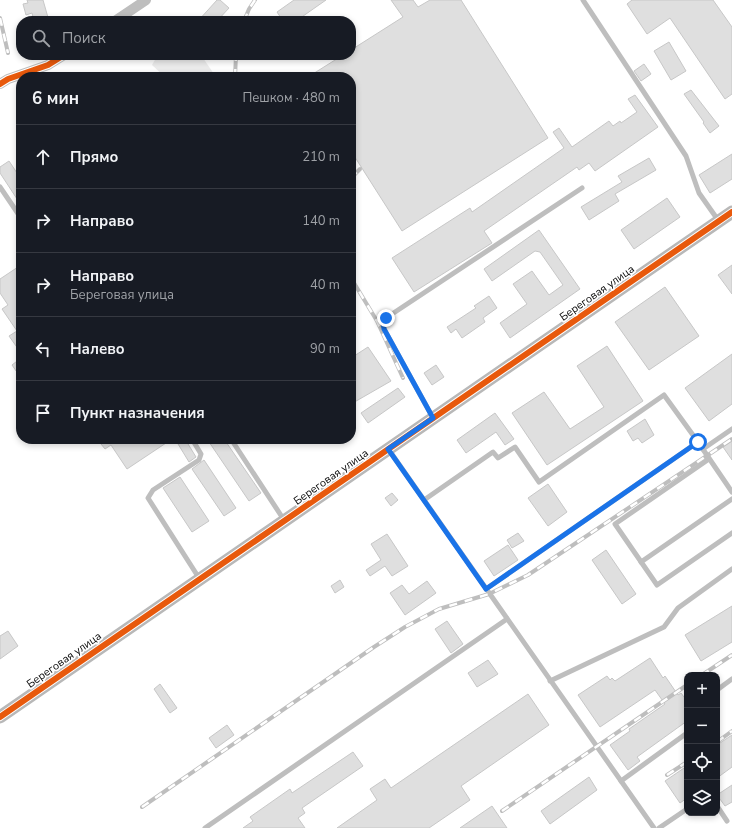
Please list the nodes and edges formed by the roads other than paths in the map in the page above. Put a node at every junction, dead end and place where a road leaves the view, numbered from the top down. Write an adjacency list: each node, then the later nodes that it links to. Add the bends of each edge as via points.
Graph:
1 (146, 0): 3 (street)
2 (583, 0): 12 (lane, via 686,156 699,193)
3 (122, 16)
4 (56, 60): 5 (street)
5 (28, 72)
6 (16, 76): 7 (street)
7 (0, 84)
8 (0, 187): 10 (lane)
9 (582, 188): 13 (lane, via 383,322 384,329)
10 (16, 211)
11 (732, 212): 12 (street, Береговая улица)
12 (719, 221): 13 (street, Береговая улица)
13 (433, 418): 18 (street, Береговая улица)
14 (732, 429): 19 (lane)
15 (698, 442): 19 (lane); 23 (lane, via 664,395 539,482 515,447 498,458 493,452); 29 (lane)
16 (195, 444): 28 (lane, via 201,454 199,460 154,490 148,498)
17 (235, 444): 24 (lane)
18 (388, 449): 23 (lane); 24 (street, Береговая улица)
19 (703, 449): 20 (lane)
20 (709, 459): 21 (lane); 26 (lane, via 615,524)
21 (732, 492)
22 (732, 499): 26 (lane)
23 (424, 500): 29 (lane)
24 (284, 521): 28 (street, Береговая улица)
25 (732, 533): 26 (lane, via 657,584)
26 (642, 562)
27 (732, 569): 32 (lane, via 678,608 664,626)
28 (200, 579): 34 (street, Береговая улица)
29 (486, 589): 30 (lane)
30 (508, 619): 32 (lane); 40 (lane)
31 (732, 679): 33 (lane)
32 (550, 681): 36 (lane)
33 (720, 688)
34 (0, 717)
35 (684, 735): 36 (lane)
36 (621, 781): 41 (lane)
37 (720, 810): 39 (lane)
38 (684, 811): 42 (lane)
39 (727, 821)
40 (205, 828)
41 (654, 828)
42 (659, 828)

